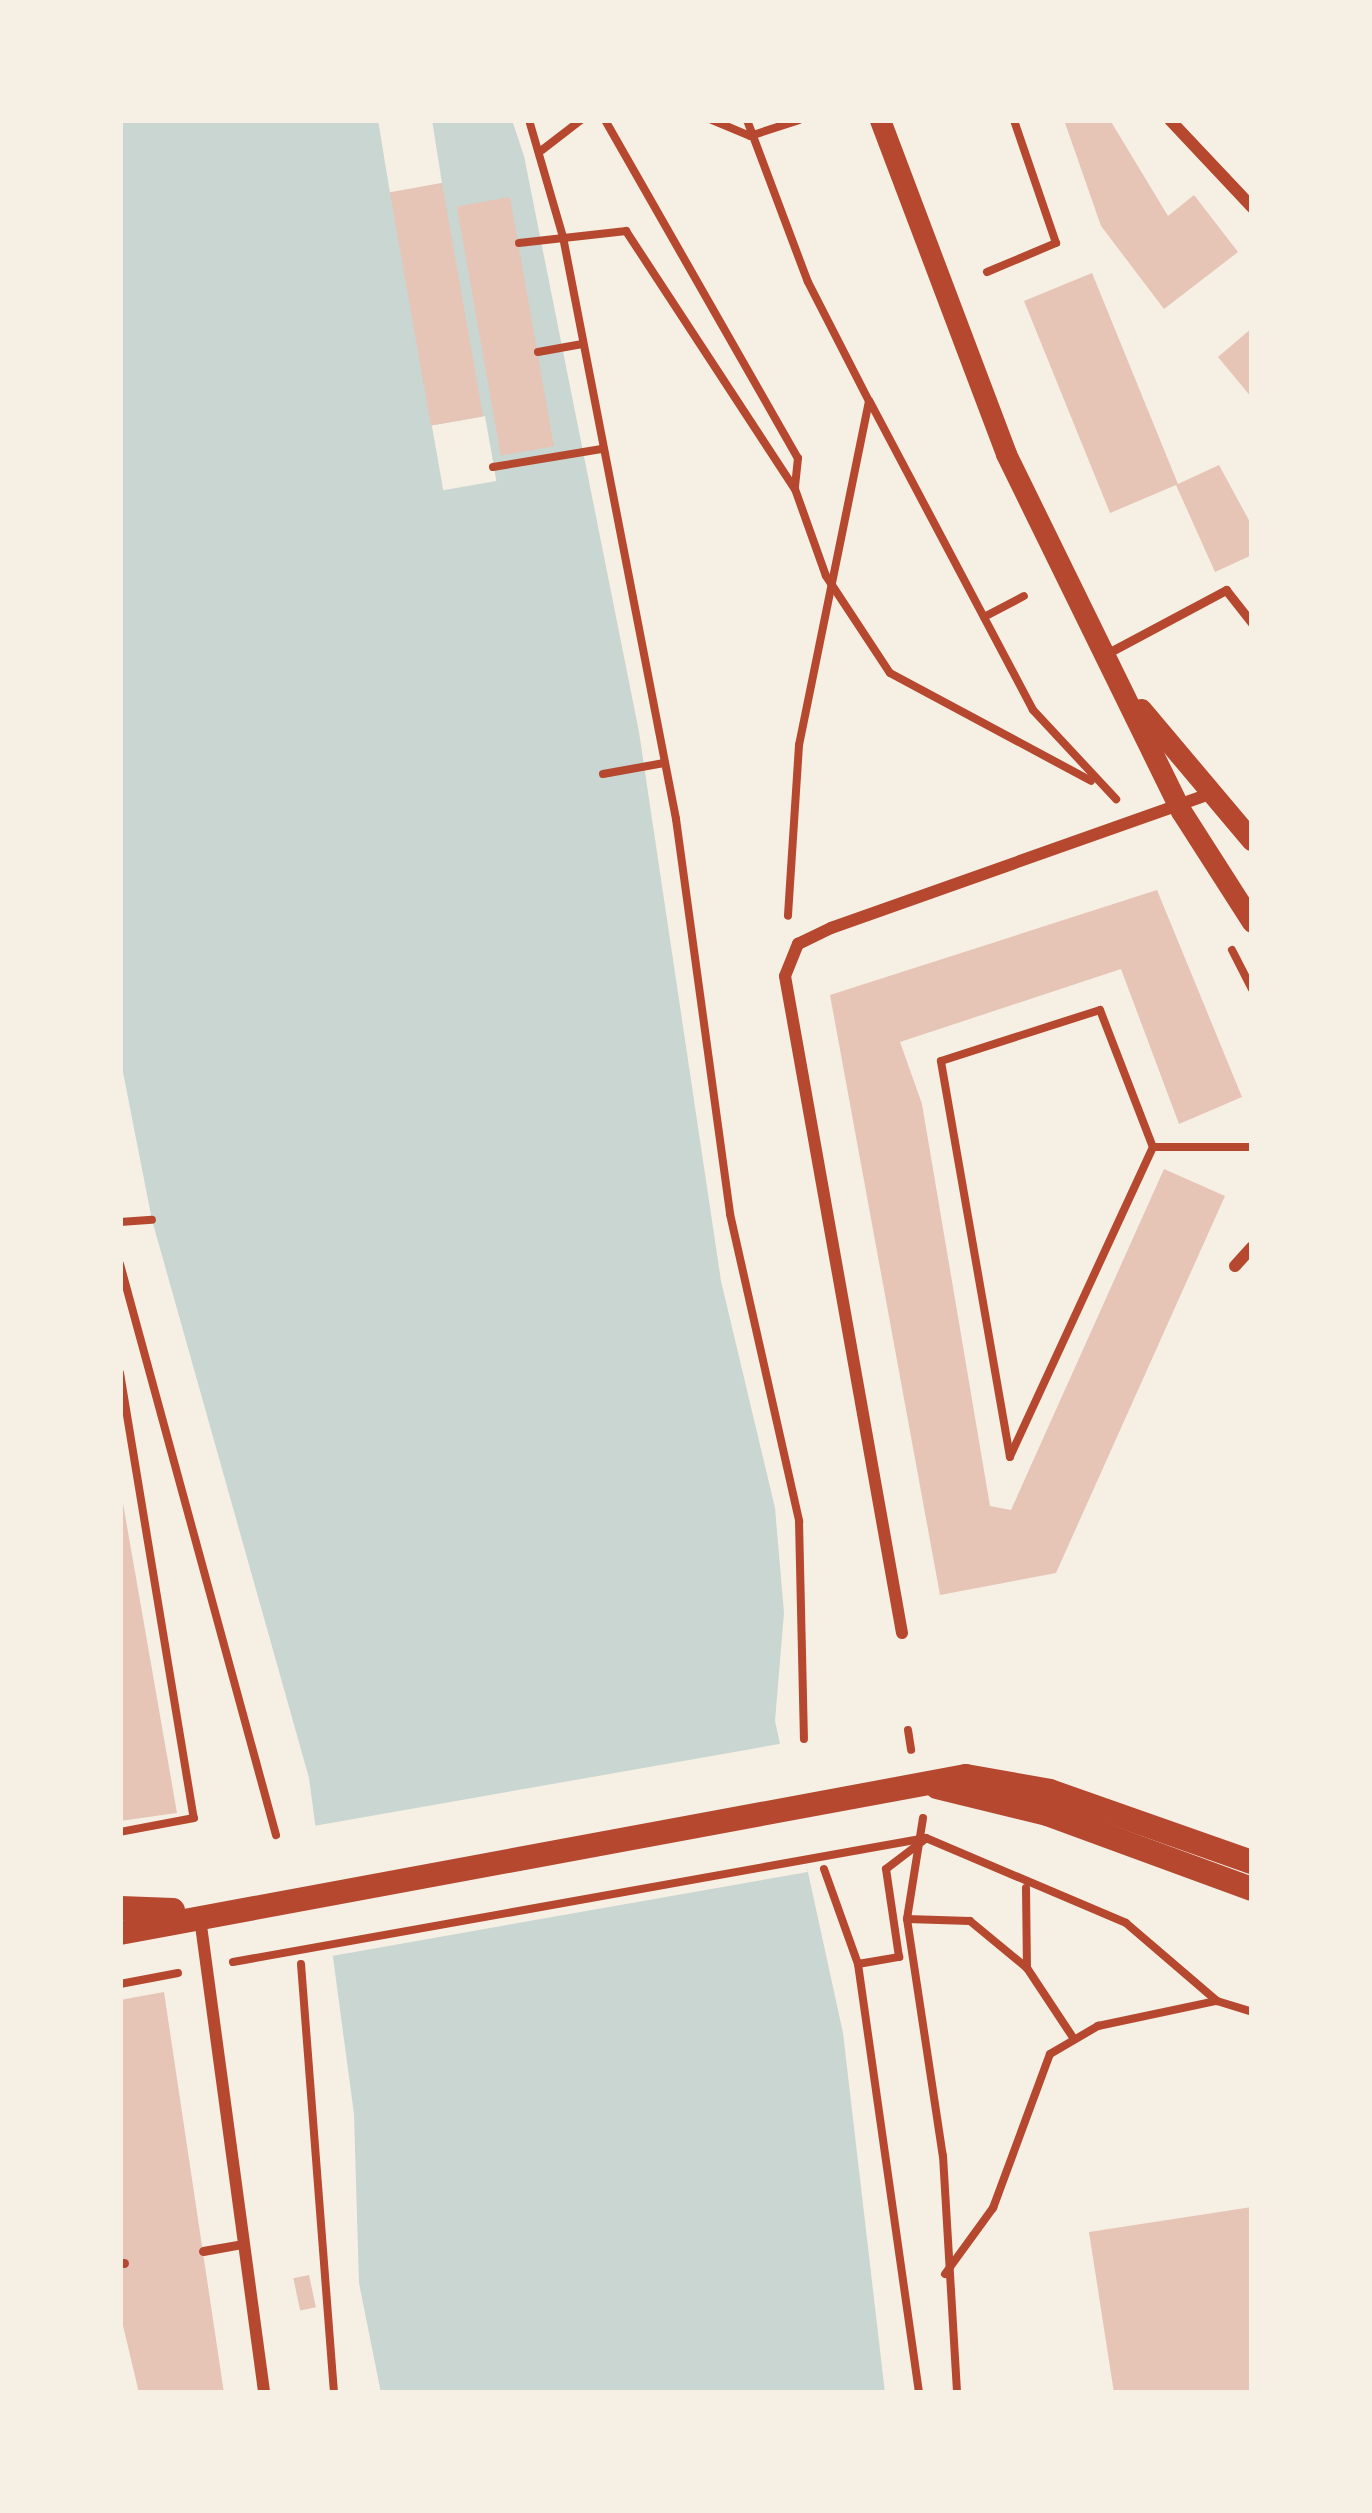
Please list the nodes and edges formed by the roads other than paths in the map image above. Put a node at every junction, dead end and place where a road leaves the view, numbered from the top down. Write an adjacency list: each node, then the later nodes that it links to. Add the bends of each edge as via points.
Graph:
1 (880, 120): 5 (street, via 1006,454)
2 (1170, 120): 3 (street)
3 (1252, 207)
4 (1252, 622): 5 (lane, via 1226,590)
5 (1108, 653): 6 (street)
6 (1134, 703): 7 (street); 8 (street)
7 (1218, 790): 8 (street); 9 (street)
8 (1181, 811): 10 (street); 13 (street, via 798,944 785,976)
9 (1252, 841)
10 (1252, 922)
11 (1252, 1247): 12 (street)
12 (1235, 1266)
13 (902, 1633)
14 (917, 1782): 15 (main road, via 966,1776 1050,1791); 16 (main road, via 1047,1814); 18 (main road)
15 (1252, 1862)
16 (1252, 1889)
17 (120, 1909): 18 (main road)
18 (199, 1911): 19 (main road); 20 (street)
19 (120, 1933)
20 (237, 2246): 21 (lane); 22 (street)
21 (203, 2251)
22 (264, 2393)

